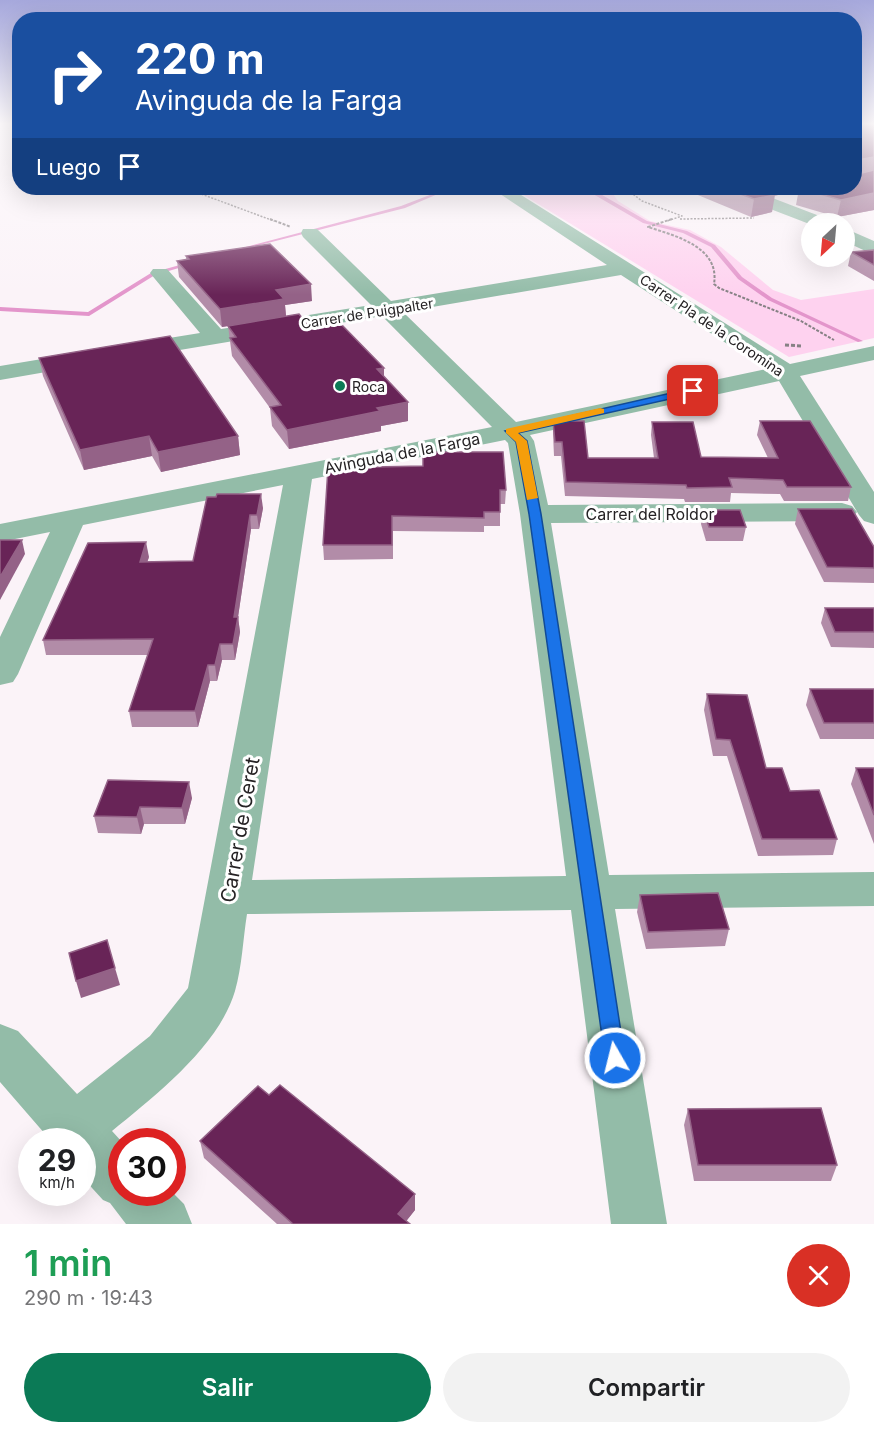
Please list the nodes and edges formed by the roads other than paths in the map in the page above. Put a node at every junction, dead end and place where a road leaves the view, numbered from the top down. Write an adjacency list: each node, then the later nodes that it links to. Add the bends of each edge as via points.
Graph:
1 (509, 195): 9 (street, Carrer Pla de la Coromina)
2 (752, 195): 4 (street)
3 (804, 195): 4 (street)
4 (771, 202): 5 (street)
5 (801, 214)
6 (310, 232): 11 (street)
7 (855, 239): 8 (street)
8 (874, 249)
9 (627, 268): 11 (street, Carrer de Puigpalter); 14 (street, Carrer Pla de la Coromina)
10 (160, 273): 12 (street)
11 (388, 310): 12 (street, Carrer de Puigpalter); 16 (street)
12 (216, 338): 15 (street, Carrer de Puigpalter)
13 (868, 354): 14 (street, Avinguda de la Farga)
14 (784, 370): 16 (street, Avinguda de la Farga); 19 (street, Carrer Pla de la Coromina)
15 (0, 373)
16 (510, 431): 17 (street, Avinguda de la Farga); 18 (street, via 521,441)
17 (299, 474): 20 (street, Avinguda de la Farga); 25 (street, Carrer de Ceret)
18 (535, 514): 19 (street, Carrer del Roldor); 24 (street)
19 (873, 514)
20 (71, 518): 21 (street, Avinguda de la Farga); 22 (street)
21 (0, 533)
22 (0, 674)
23 (874, 889): 24 (street)
24 (591, 892): 25 (street); 33 (street)
25 (229, 897): 28 (street, Carrer de Ceret, via 211,992 198,1017 174,1047)
26 (0, 1046): 27 (street)
27 (72, 1128)
28 (74, 1128)
29 (96, 1153): 30 (street)
30 (108, 1166)
31 (147, 1206): 32 (street)
32 (164, 1224)
33 (639, 1224)

